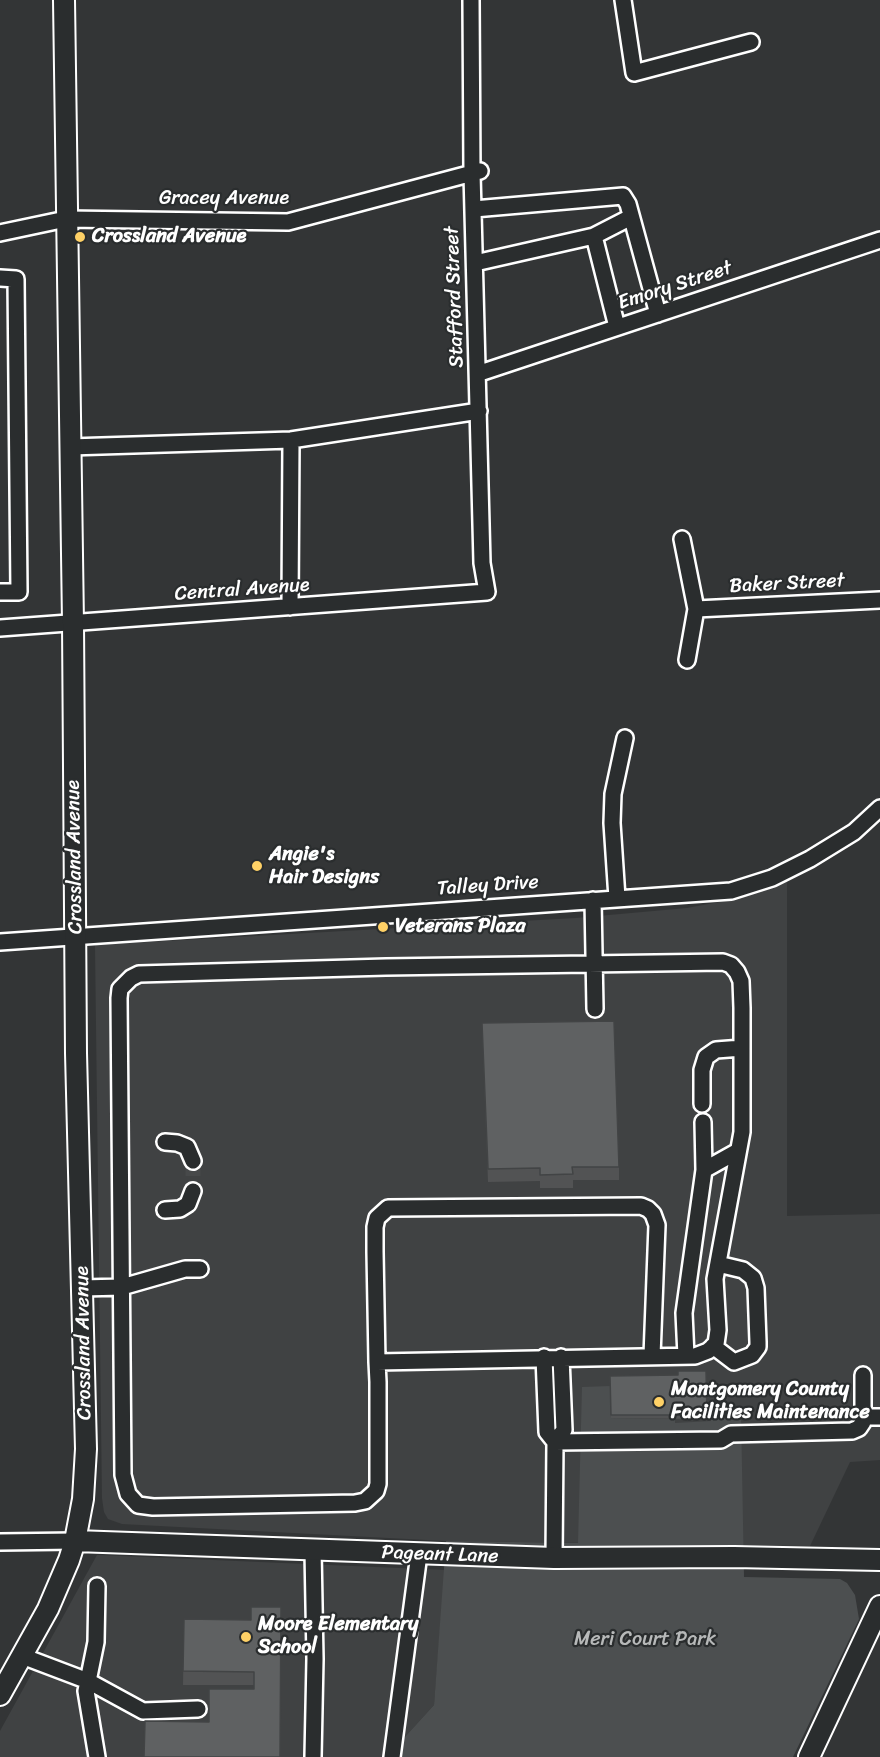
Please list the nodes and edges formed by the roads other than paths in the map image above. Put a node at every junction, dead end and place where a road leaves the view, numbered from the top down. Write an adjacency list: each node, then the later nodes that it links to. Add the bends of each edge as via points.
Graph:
1 (64, 0): 8 (main road, Crossland Avenue)
2 (471, 0): 5 (street, Stafford Street)
3 (623, 0): 4 (street, via 634,73)
4 (751, 42)
5 (476, 172): 6 (street, Stafford Street); 8 (street, Gracey Avenue, via 288,222)
6 (474, 208): 7 (street, via 623,196); 12 (street, Stafford Street)
7 (631, 217): 10 (street); 14 (street)
8 (66, 219): 9 (street, Gracey Avenue); 19 (main road, Crossland Avenue)
9 (0, 233)
10 (594, 236): 12 (street); 15 (street)
11 (880, 240): 14 (street, Emory Street)
12 (475, 263): 17 (street, Stafford Street)
13 (0, 279): 21 (street, via 16,279 19,580 19,591)
14 (658, 314): 15 (street, Emory Street)
15 (617, 327): 16 (street, Emory Street)
16 (483, 372)
17 (479, 411): 18 (street); 22 (street, Stafford Street, via 482,563)
18 (291, 440): 19 (street); 24 (street)
19 (69, 447): 26 (main road, Crossland Avenue)
20 (682, 539): 25 (street)
21 (0, 591)
22 (487, 592): 24 (street, Central Avenue)
23 (880, 600): 25 (street, Baker Street)
24 (290, 607): 26 (street, Central Avenue)
25 (696, 609): 28 (street)
26 (73, 623): 27 (street, Central Avenue); 33 (main road, Crossland Avenue)
27 (0, 628)
28 (687, 660)
29 (625, 738): 31 (street, via 613,794)
30 (880, 808): 31 (street, Talley Drive, via 835,845 772,878 731,891)
31 (616, 898): 32 (street, Talley Drive)
32 (593, 900): 33 (street, Talley Drive); 35 (street)
33 (76, 936): 34 (street, Talley Drive); 49 (main road, Crossland Avenue)
34 (0, 942)
35 (594, 964): 36 (street); 37 (street, via 731,964 741,981); 48 (street, via 139,974 131,978 120,989 119,998)
36 (595, 1009)
37 (742, 1048): 38 (street, via 716,1050 706,1057); 41 (street, via 743,1110)
38 (702, 1104)
39 (703, 1122): 43 (street)
40 (165, 1142): 42 (street, via 187,1147)
41 (738, 1151): 43 (street); 46 (street)
42 (193, 1161)
43 (704, 1170): 52 (street, via 684,1313)
44 (193, 1191): 45 (street, via 188,1204)
45 (165, 1210)
46 (718, 1264): 50 (street, via 718,1330); 50 (street, via 742,1270 753,1278 758,1347 752,1355 734,1362)
47 (200, 1269): 48 (street, via 185,1269)
48 (122, 1287): 49 (street); 55 (street, via 124,1483 133,1501 145,1507 365,1501 378,1484)
49 (82, 1288): 60 (main road, Crossland Avenue, via 86,1449)
50 (713, 1346): 52 (street, via 695,1356)
51 (652, 1356): 52 (street); 54 (street); 55 (street, via 657,1225 648,1209 388,1208 377,1218 375,1227)
52 (686, 1356)
53 (544, 1357): 54 (street); 55 (street); 59 (street, via 547,1432)
54 (561, 1357): 59 (street, via 564,1430)
55 (377, 1362)
56 (863, 1375): 57 (street)
57 (863, 1417): 58 (street); 59 (street, via 859,1428 852,1431 731,1434 721,1440)
58 (880, 1417)
59 (555, 1442): 64 (street)
60 (75, 1541): 61 (street, Pageant Lane); 62 (main road, Pageant Lane); 68 (main road, Crossland Avenue, via 48,1609)
61 (0, 1542)
62 (313, 1550): 63 (main road, Pageant Lane); 73 (street)
63 (419, 1554): 64 (main road, Pageant Lane); 74 (street)
64 (555, 1558): 65 (main road, Pageant Lane)
65 (880, 1560)
66 (97, 1586): 69 (street, via 96,1642)
67 (877, 1619): 75 (main road)
68 (22, 1656): 69 (street); 70 (main road, Crossland Avenue)
69 (88, 1681): 71 (street, via 143,1711); 72 (street, via 86,1691)
70 (0, 1695)
71 (198, 1709)
72 (97, 1757)
73 (313, 1757)
74 (392, 1757)
75 (809, 1757)

